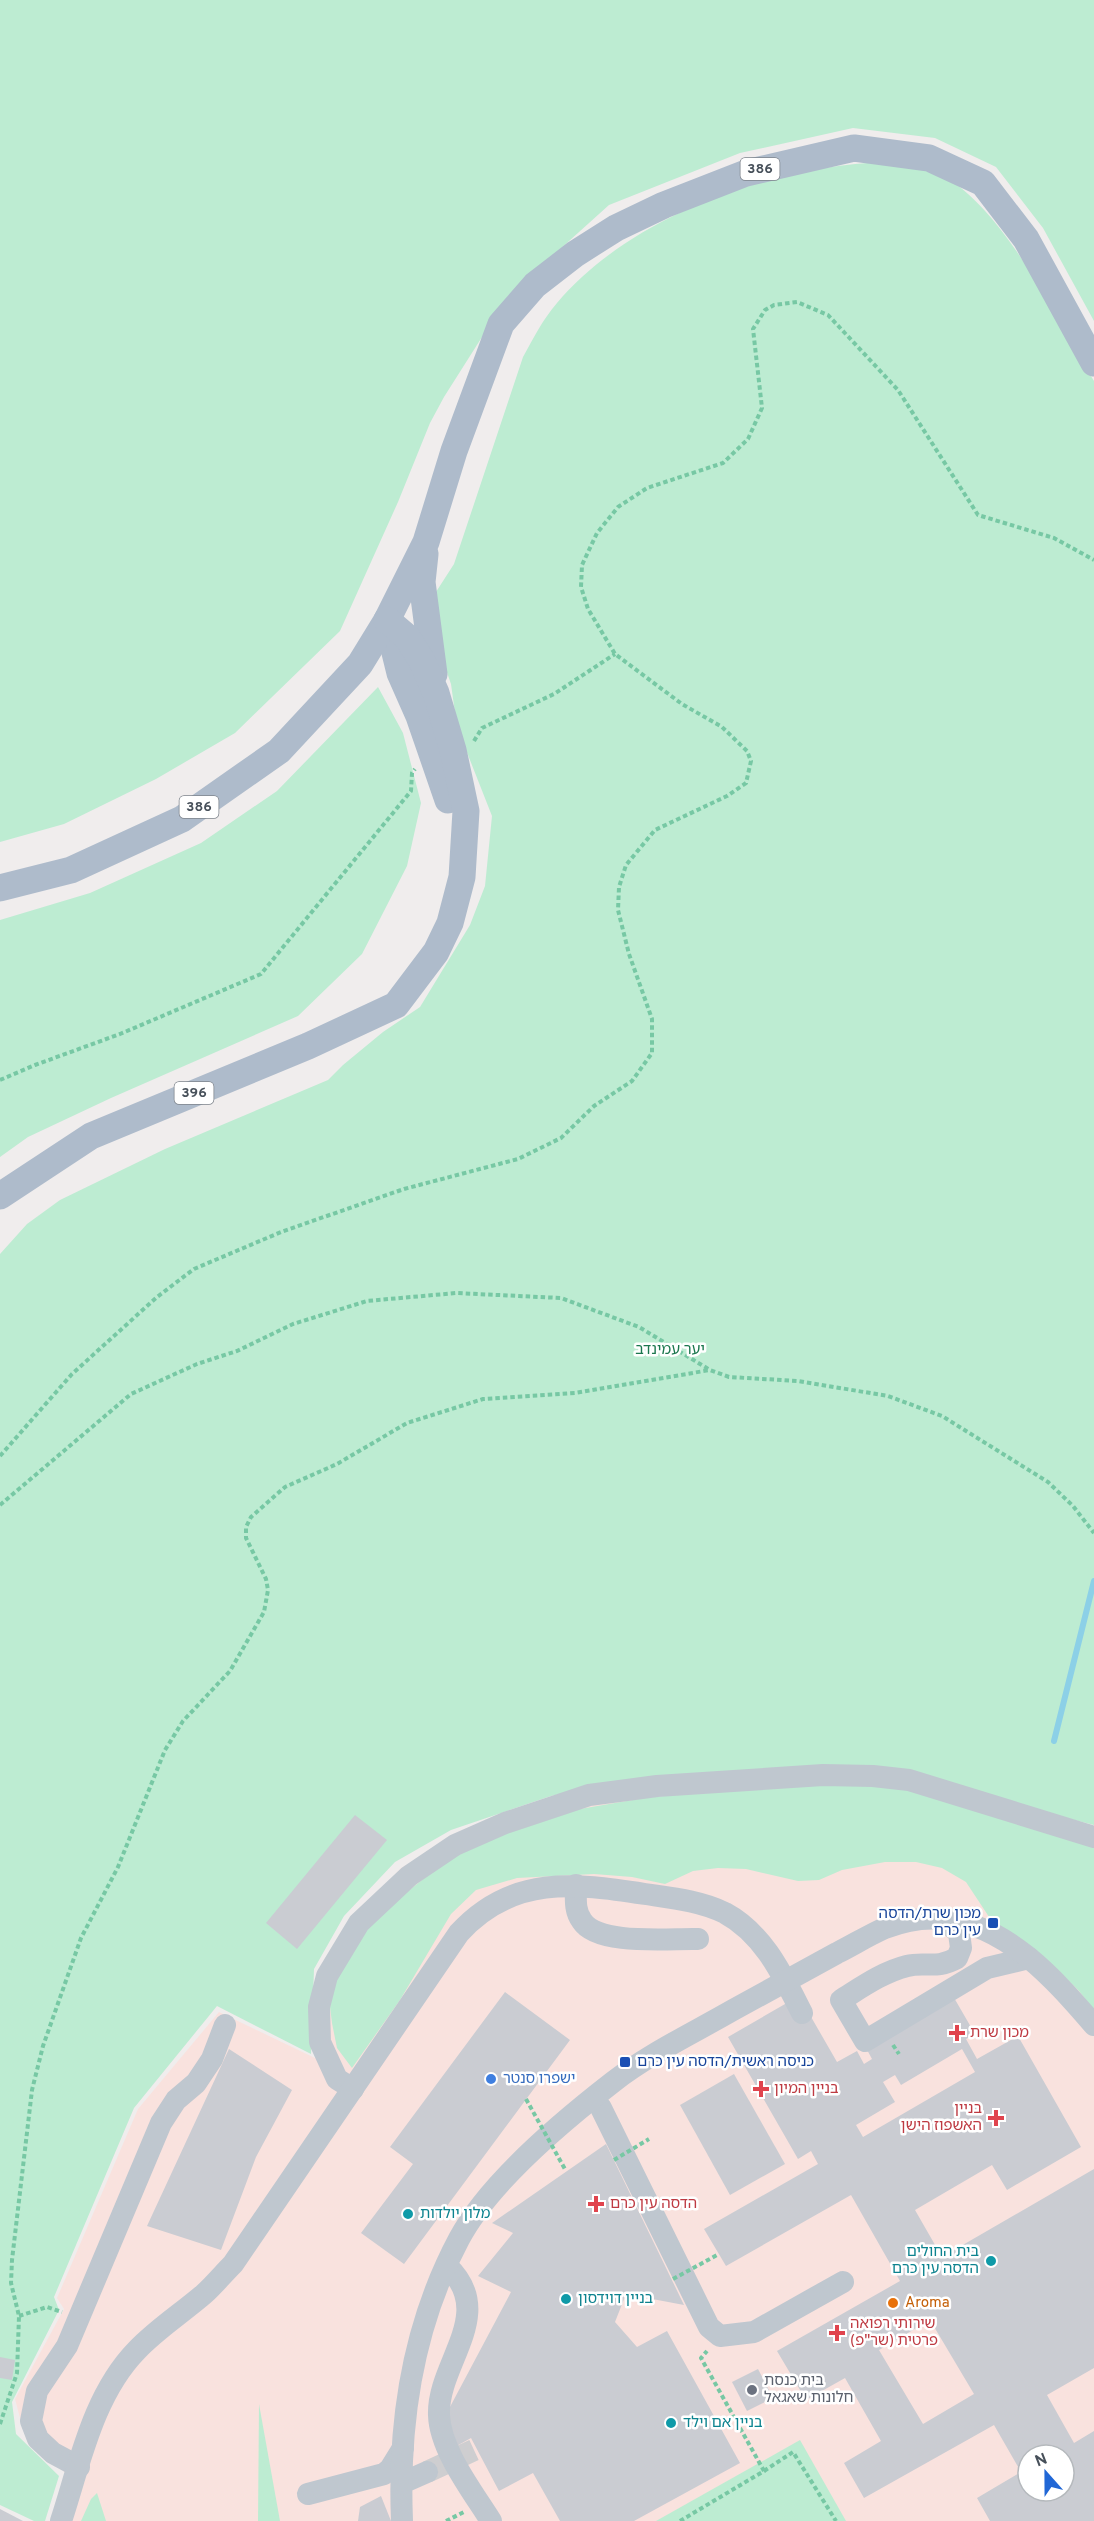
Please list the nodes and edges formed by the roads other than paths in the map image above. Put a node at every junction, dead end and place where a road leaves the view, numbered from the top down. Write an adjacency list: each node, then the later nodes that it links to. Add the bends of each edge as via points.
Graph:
1 (1094, 363): 2 (main road, 386, via 1026,239 982,183 929,158 854,148 746,172 616,228 535,285 501,324 457,440)
2 (426, 542): 3 (main road, 386); 4 (main road, via 422,582)
3 (387, 620): 4 (main road, 396, via 407,637); 5 (main road, 396, via 400,673); 6 (main road, 386, via 360,664 279,751 236,782 182,819 71,870)
4 (436, 693): 5 (main road, 396)
5 (443, 753): 7 (main road, 396, via 452,832 446,877 429,935 396,1005 91,1136)
6 (0, 888)
7 (0, 1196)
8 (1094, 1837): 18 (street, via 909,1780 873,1776 823,1775 657,1786 589,1795 505,1823 455,1845 409,1876 359,1923 327,1976 319,2007 320,2042 337,2079)
9 (576, 1885): 11 (street, via 576,1910 583,1923 596,1933 611,1937); 13 (street, via 671,1898 726,1914 764,1947); 18 (street, via 521,1891 502,1898 470,1921)
10 (943, 1919): 12 (street, via 989,1933); 12 (street, via 959,1933 961,1948 957,1958 936,1966 910,1965 893,1971 841,2000 865,2041 987,1968); 13 (street, via 884,1929)
11 (698, 1939)
12 (1029, 1958): 16 (street)
13 (785, 1981): 14 (street); 17 (street)
14 (802, 2013)
15 (225, 2025): 24 (street, via 212,2059 196,2083 176,2100 162,2123 67,2346 37,2391 31,2421 38,2439 53,2453)
16 (1094, 2025)
17 (614, 2080): 19 (street); 20 (street)
18 (353, 2089): 24 (street, via 233,2264 205,2293 136,2350 119,2372 104,2397)
19 (601, 2108): 20 (street, via 537,2164); 22 (street, via 709,2327 720,2336 754,2332)
20 (495, 2190): 21 (street, via 460,2237)
21 (447, 2266): 23 (street, via 416,2353); 32 (street, via 462,2287 468,2315 440,2397 441,2431)
22 (843, 2282)
23 (403, 2448): 26 (street, via 390,2469); 27 (street)
24 (79, 2467): 29 (street)
25 (427, 2472): 27 (street)
26 (368, 2479): 27 (street, via 386,2480); 28 (street)
27 (402, 2489): 30 (street); 31 (street)
28 (308, 2494)
29 (61, 2521)
30 (402, 2521)
31 (409, 2521)
32 (491, 2521)

